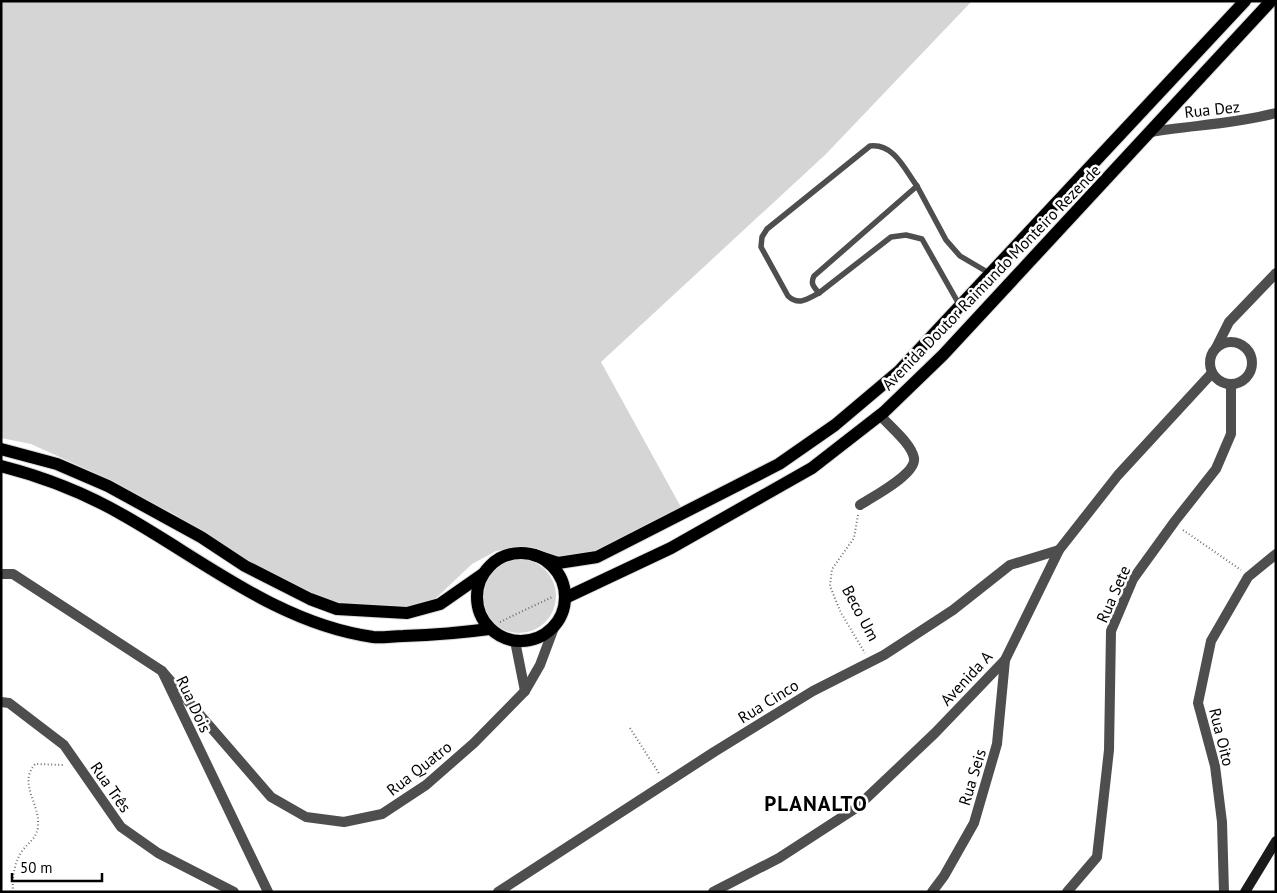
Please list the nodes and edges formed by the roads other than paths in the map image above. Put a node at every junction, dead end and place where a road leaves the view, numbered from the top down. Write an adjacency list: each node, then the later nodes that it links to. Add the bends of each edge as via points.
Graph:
1 (1245, 1): 7 (main road, Avenida Doutor Raimundo Monteiro Rezende)
2 (1271, 1): 4 (main road, Avenida Doutor Raimundo Monteiro Rezende)
3 (1276, 113): 4 (street, Rua Dez, via 1249,120)
4 (1151, 132): 13 (main road, Avenida Doutor Raimundo Monteiro Rezende, via 943,355)
5 (917, 186): 7 (lane, via 946,240 960,256); 8 (lane, via 814,276 812,285); 8 (lane, via 891,151 880,145 870,146 767,229 761,247 788,296 801,302)
6 (1276, 273): 10 (street, via 1229,322)
7 (991, 274): 9 (main road, Avenida Doutor Raimundo Monteiro Rezende)
8 (820, 293): 9 (lane, via 891,237 906,234 922,239)
9 (960, 306): 18 (main road, Avenida Doutor Raimundo Monteiro Rezende, via 899,371 834,425 779,464 597,557 558,563)
10 (1216, 349): 11 (street, via 1210,360); 12 (street, via 1235,342 1251,355 1249,375 1238,384)
11 (1212, 373): 12 (street); 17 (street, Avenida A, via 1118,475)
12 (1231, 385): 36 (street, Rua Sete, via 1232,434 1216,469 1132,579 1112,631 1109,750 1097,857)
13 (880, 415): 16 (street, via 910,449 914,460 911,471); 22 (main road, Avenida Doutor Raimundo Monteiro Rezende, via 812,468 670,548)
14 (1, 449): 21 (main road, Avenida Doutor Raimundo Monteiro Rezende, via 57,464 108,486 201,537 245,566 337,609 407,613 440,604)
15 (1, 466): 24 (main road, via 44,477 122,515 256,595 319,623 374,637 451,634)
16 (860, 506)
17 (1059, 550): 26 (street, Avenida A); 33 (street, Rua Cinco, via 1010,565 953,610 871,662 813,691)
18 (534, 554): 21 (main road, Avenida Doutor Raimundo Monteiro Rezende, via 505,556 492,563); 22 (main road, via 554,568)
19 (1276, 554): 37 (street, Rua Oito, via 1249,576 1211,641 1198,703 1214,766 1222,822)
20 (1, 574): 27 (street, Rua Dois, via 13,574)
21 (483, 574): 24 (main road, via 477,602)
22 (565, 595): 23 (main road, via 562,612)
23 (555, 625): 25 (main road, via 544,635); 28 (street, Rua Quatro, via 540,665)
24 (488, 627): 25 (main road, via 501,637)
25 (516, 641): 28 (street)
26 (1005, 660): 34 (street, Avenida A, via 856,808 779,858); 35 (street, Rua Seis, via 997,744 974,823)
27 (162, 671): 28 (street, Rua Quatro, via 271,798 306,817 344,822 382,814 426,785 474,743); 32 (street, Rua Dois)
28 (525, 691)
29 (1, 702): 31 (street, Rua Três, via 9,703 64,745 121,827 158,853)
30 (1276, 842): 38 (street)
31 (234, 892)
32 (268, 892)
33 (498, 892)
34 (713, 892)
35 (932, 892)
36 (1067, 892)
37 (1224, 892)
38 (1245, 892)

